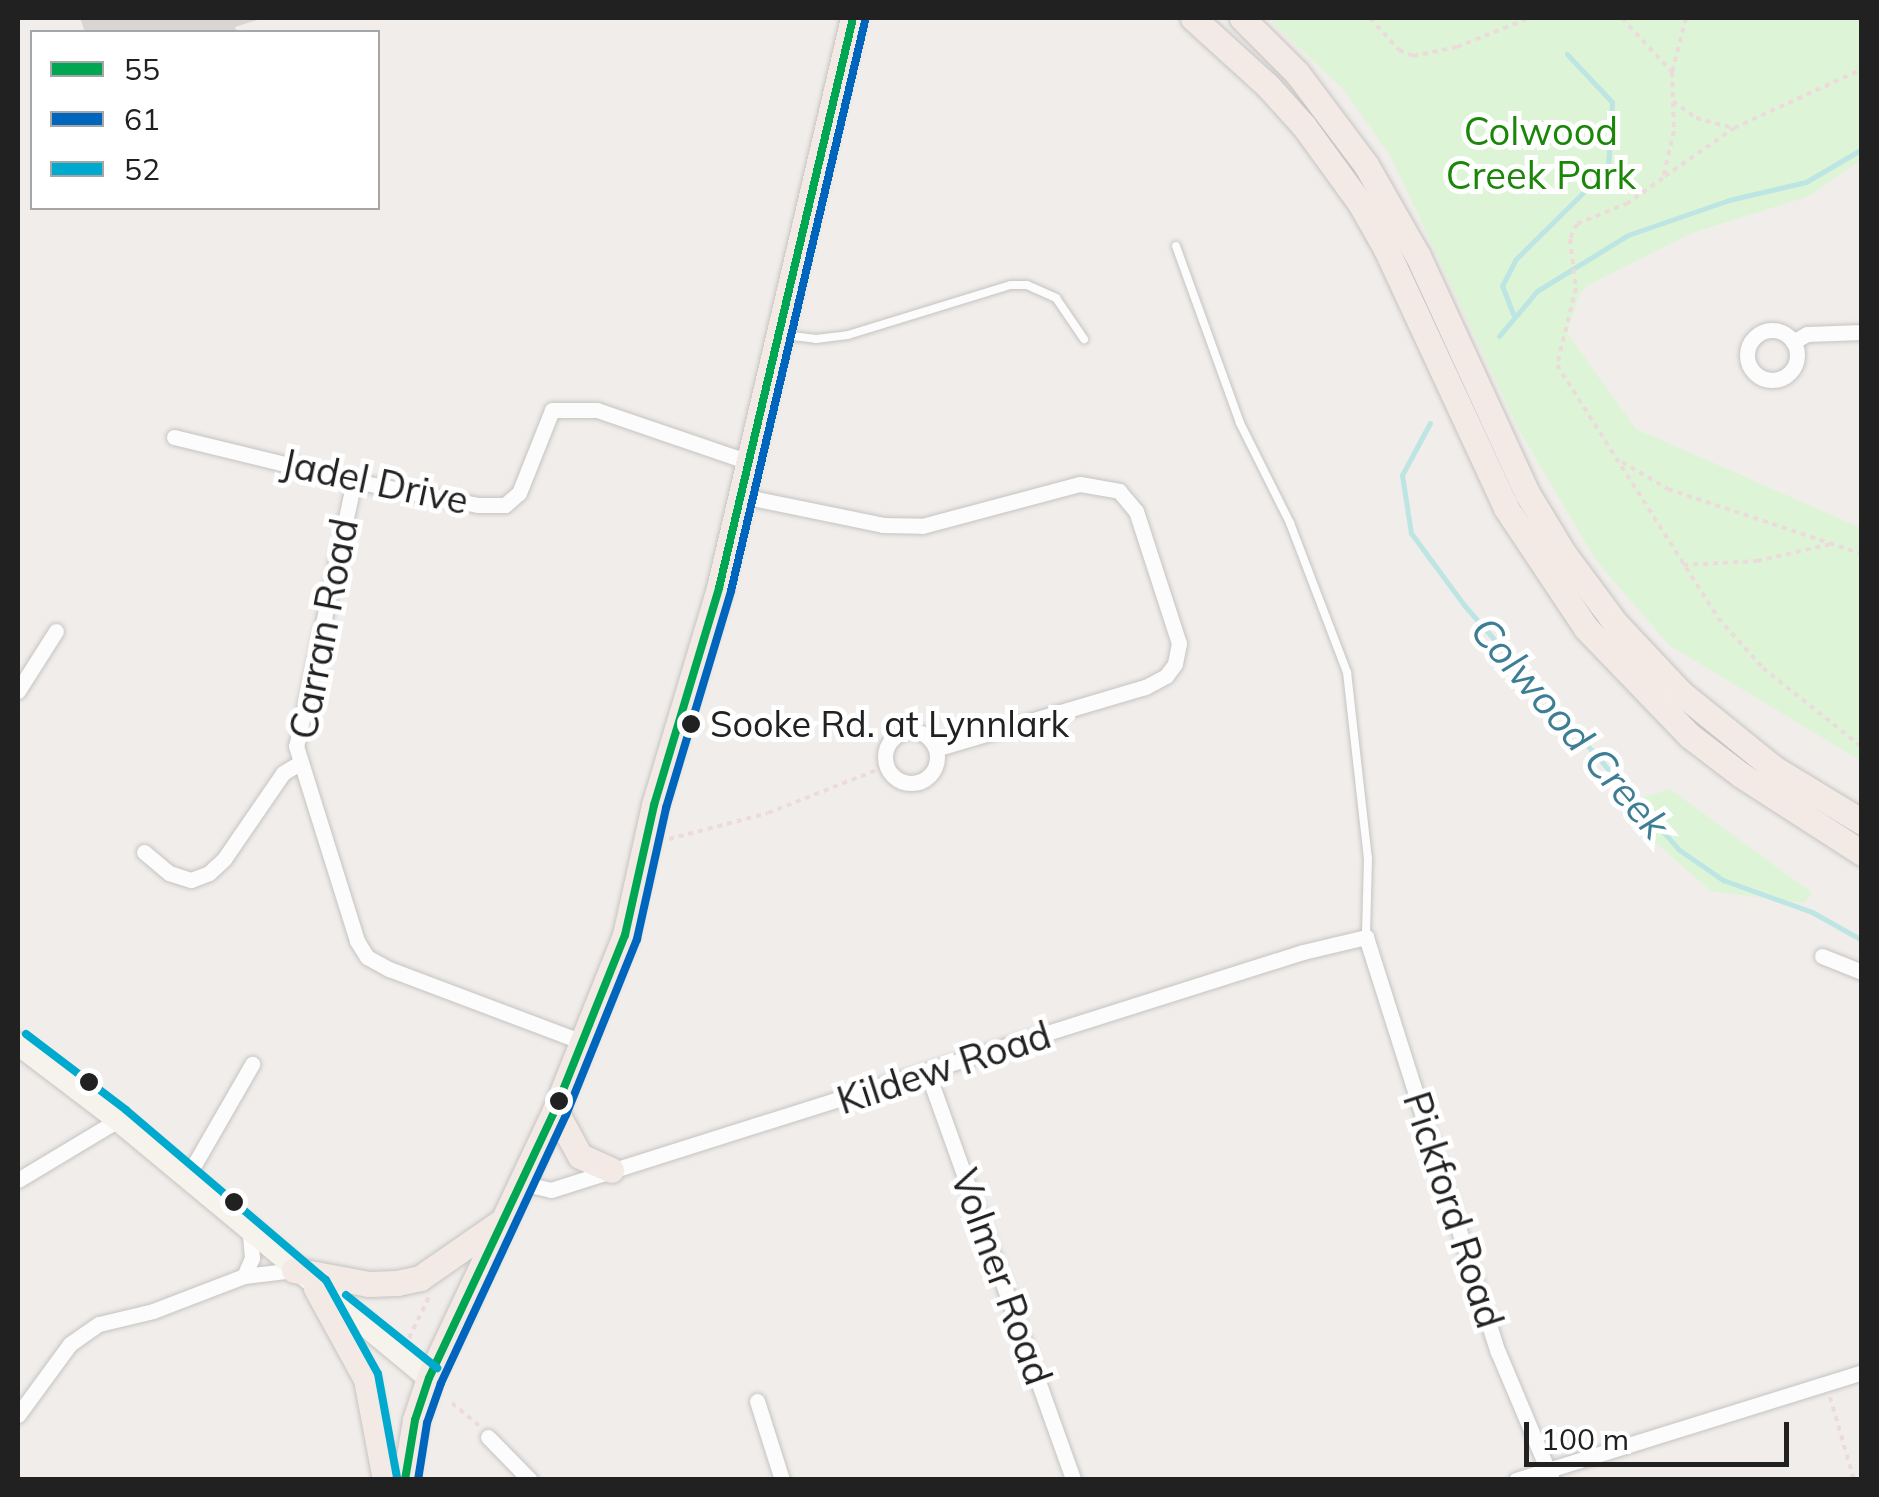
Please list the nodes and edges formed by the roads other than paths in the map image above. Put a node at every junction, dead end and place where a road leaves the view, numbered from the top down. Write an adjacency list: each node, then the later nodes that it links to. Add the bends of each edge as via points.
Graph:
1 (853, 18): 6 (main road)
2 (1192, 18): 15 (main road, via 1267,85 1334,164 1386,249 1506,508 1542,567 1586,628)
3 (1242, 18): 15 (main road, via 1297,73 1366,165 1418,256 1554,539)
4 (1176, 246): 21 (lane, via 1240,424 1290,523 1347,672 1368,858)
5 (1862, 332): 8 (street, via 1808,334)
6 (780, 334): 7 (lane, via 848,335 1027,285 1056,298); 10 (main road)
7 (1084, 340)
8 (1794, 342)
9 (174, 436): 11 (street, Jadel Drive)
10 (750, 462): 11 (street, Jadel Drive, via 574,407 552,410 519,493 505,506); 12 (main road)
11 (354, 481): 17 (street, Carran Road, via 298,729)
12 (742, 496): 16 (street, via 864,522 922,526 1090,484 1119,490 1136,511 1179,643 1166,676); 24 (main road, via 626,935)
13 (56, 631): 14 (street)
14 (18, 691)
15 (1672, 702): 18 (main road); 20 (main road, via 1741,775)
16 (936, 749): 16 (street, via 925,779 903,782 886,766 888,743 908,730 920,732)
17 (301, 762): 19 (street, via 283,773 209,872 190,880); 24 (street, Carran Road, via 366,956)
18 (1862, 822)
19 (144, 852)
20 (1862, 853)
21 (1366, 936): 27 (street, Kildew Road); 44 (street, Pickford Road, via 1498,1352)
22 (1822, 956): 23 (street)
23 (1862, 972)
24 (580, 1041): 28 (main road)
25 (18, 1044): 29 (main road)
26 (252, 1064): 31 (street)
27 (928, 1074): 30 (street, Kildew Road); 49 (street, Volmer Road)
28 (555, 1110): 30 (main road, via 580,1156); 33 (main road)
29 (118, 1120): 31 (main road); 32 (street)
30 (612, 1170): 33 (street, Kildew Road, via 551,1190)
31 (186, 1179): 35 (main road)
32 (18, 1180)
33 (521, 1183): 34 (main road)
34 (502, 1221): 36 (main road, via 420,1278 369,1284); 40 (main road)
35 (250, 1233): 36 (main road); 37 (street, via 252,1258)
36 (294, 1270): 37 (street); 38 (main road)
37 (244, 1276): 42 (street, via 99,1324 70,1344)
38 (316, 1288): 40 (main road); 45 (main road, via 366,1379)
39 (1862, 1372): 44 (street)
40 (428, 1378): 46 (main road)
41 (757, 1401): 48 (street)
42 (18, 1415)
43 (488, 1438): 47 (street)
44 (1551, 1475): 50 (street)
45 (385, 1480)
46 (406, 1480)
47 (530, 1480)
48 (782, 1480)
49 (1073, 1480)
50 (1516, 1480)

